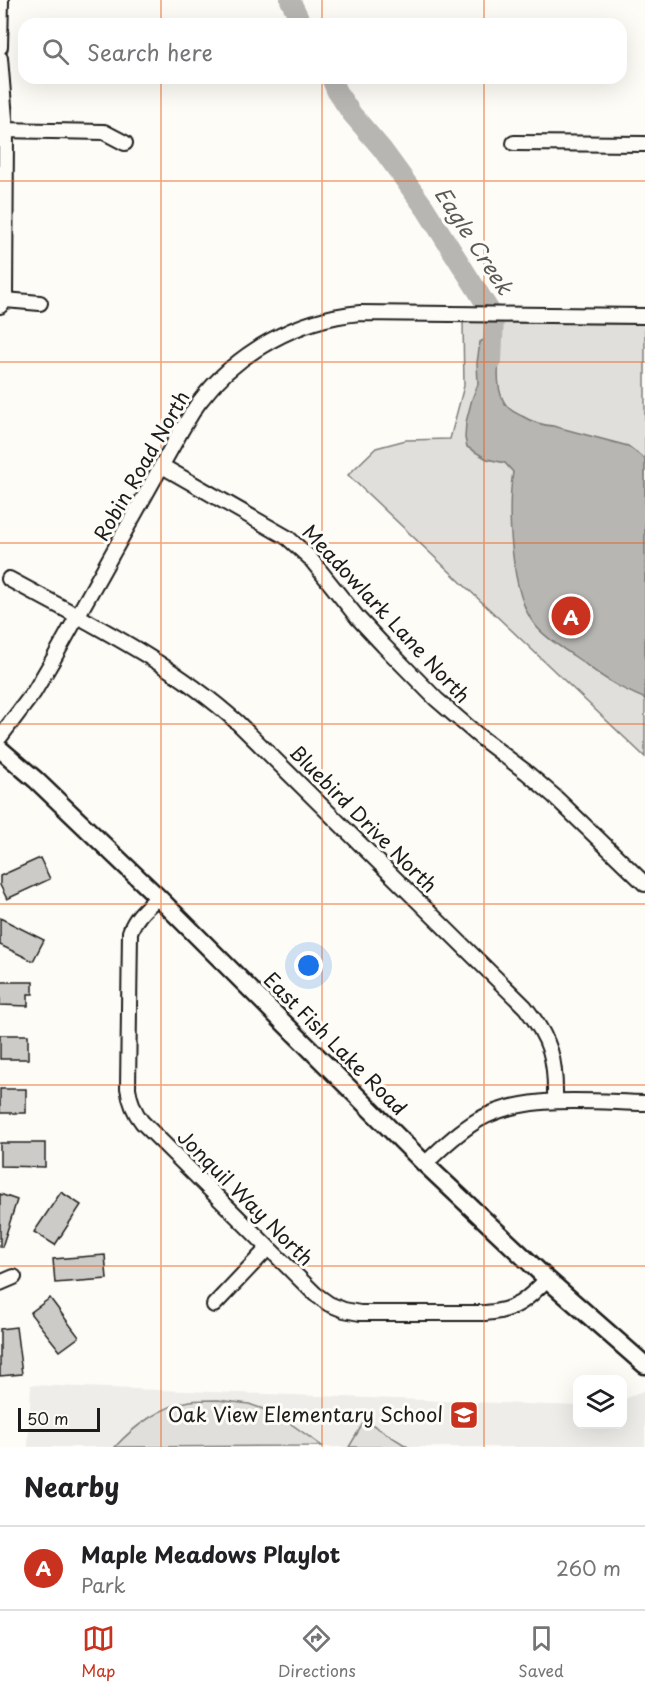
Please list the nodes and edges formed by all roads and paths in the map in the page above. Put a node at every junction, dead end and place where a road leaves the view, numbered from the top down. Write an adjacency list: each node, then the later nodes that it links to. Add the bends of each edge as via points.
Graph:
1 (1, 0): 2 (street)
2 (0, 47)
3 (0, 58): 4 (street)
4 (3, 130): 5 (street, via 104,132); 8 (street)
5 (125, 143)
6 (514, 143): 7 (street)
7 (645, 144)
8 (2, 303): 9 (street)
9 (40, 303)
10 (645, 316): 11 (street, Robin Road North, via 360,313 324,319 268,343 219,378 199,402)
11 (162, 466): 13 (street, Robin Road North); 16 (street, Meadowlark Lane North, via 288,538 436,699 554,796)
12 (9, 579): 13 (street, Bluebird Drive North)
13 (78, 616): 14 (street, Robin Road North, via 34,692); 18 (street, Bluebird Drive North, via 153,658 216,704 525,1007 551,1053)
14 (0, 737)
15 (0, 748): 17 (street, East Fish Lake Road)
16 (645, 884)
17 (158, 897): 20 (street, East Fish Lake Road); 21 (street, Jonquil Way North, via 138,915 130,932 130,1101 142,1122)
18 (555, 1101): 19 (street); 20 (street, via 505,1109 480,1119)
19 (645, 1102)
20 (425, 1164): 23 (street, East Fish Lake Road)
21 (268, 1248): 23 (street, Jonquil Way North, via 329,1304 360,1313 502,1312 517,1306); 25 (street)
22 (14, 1277): 24 (street)
23 (547, 1279): 26 (street, East Fish Lake Road)
24 (0, 1283)
25 (214, 1305)
26 (643, 1360)

